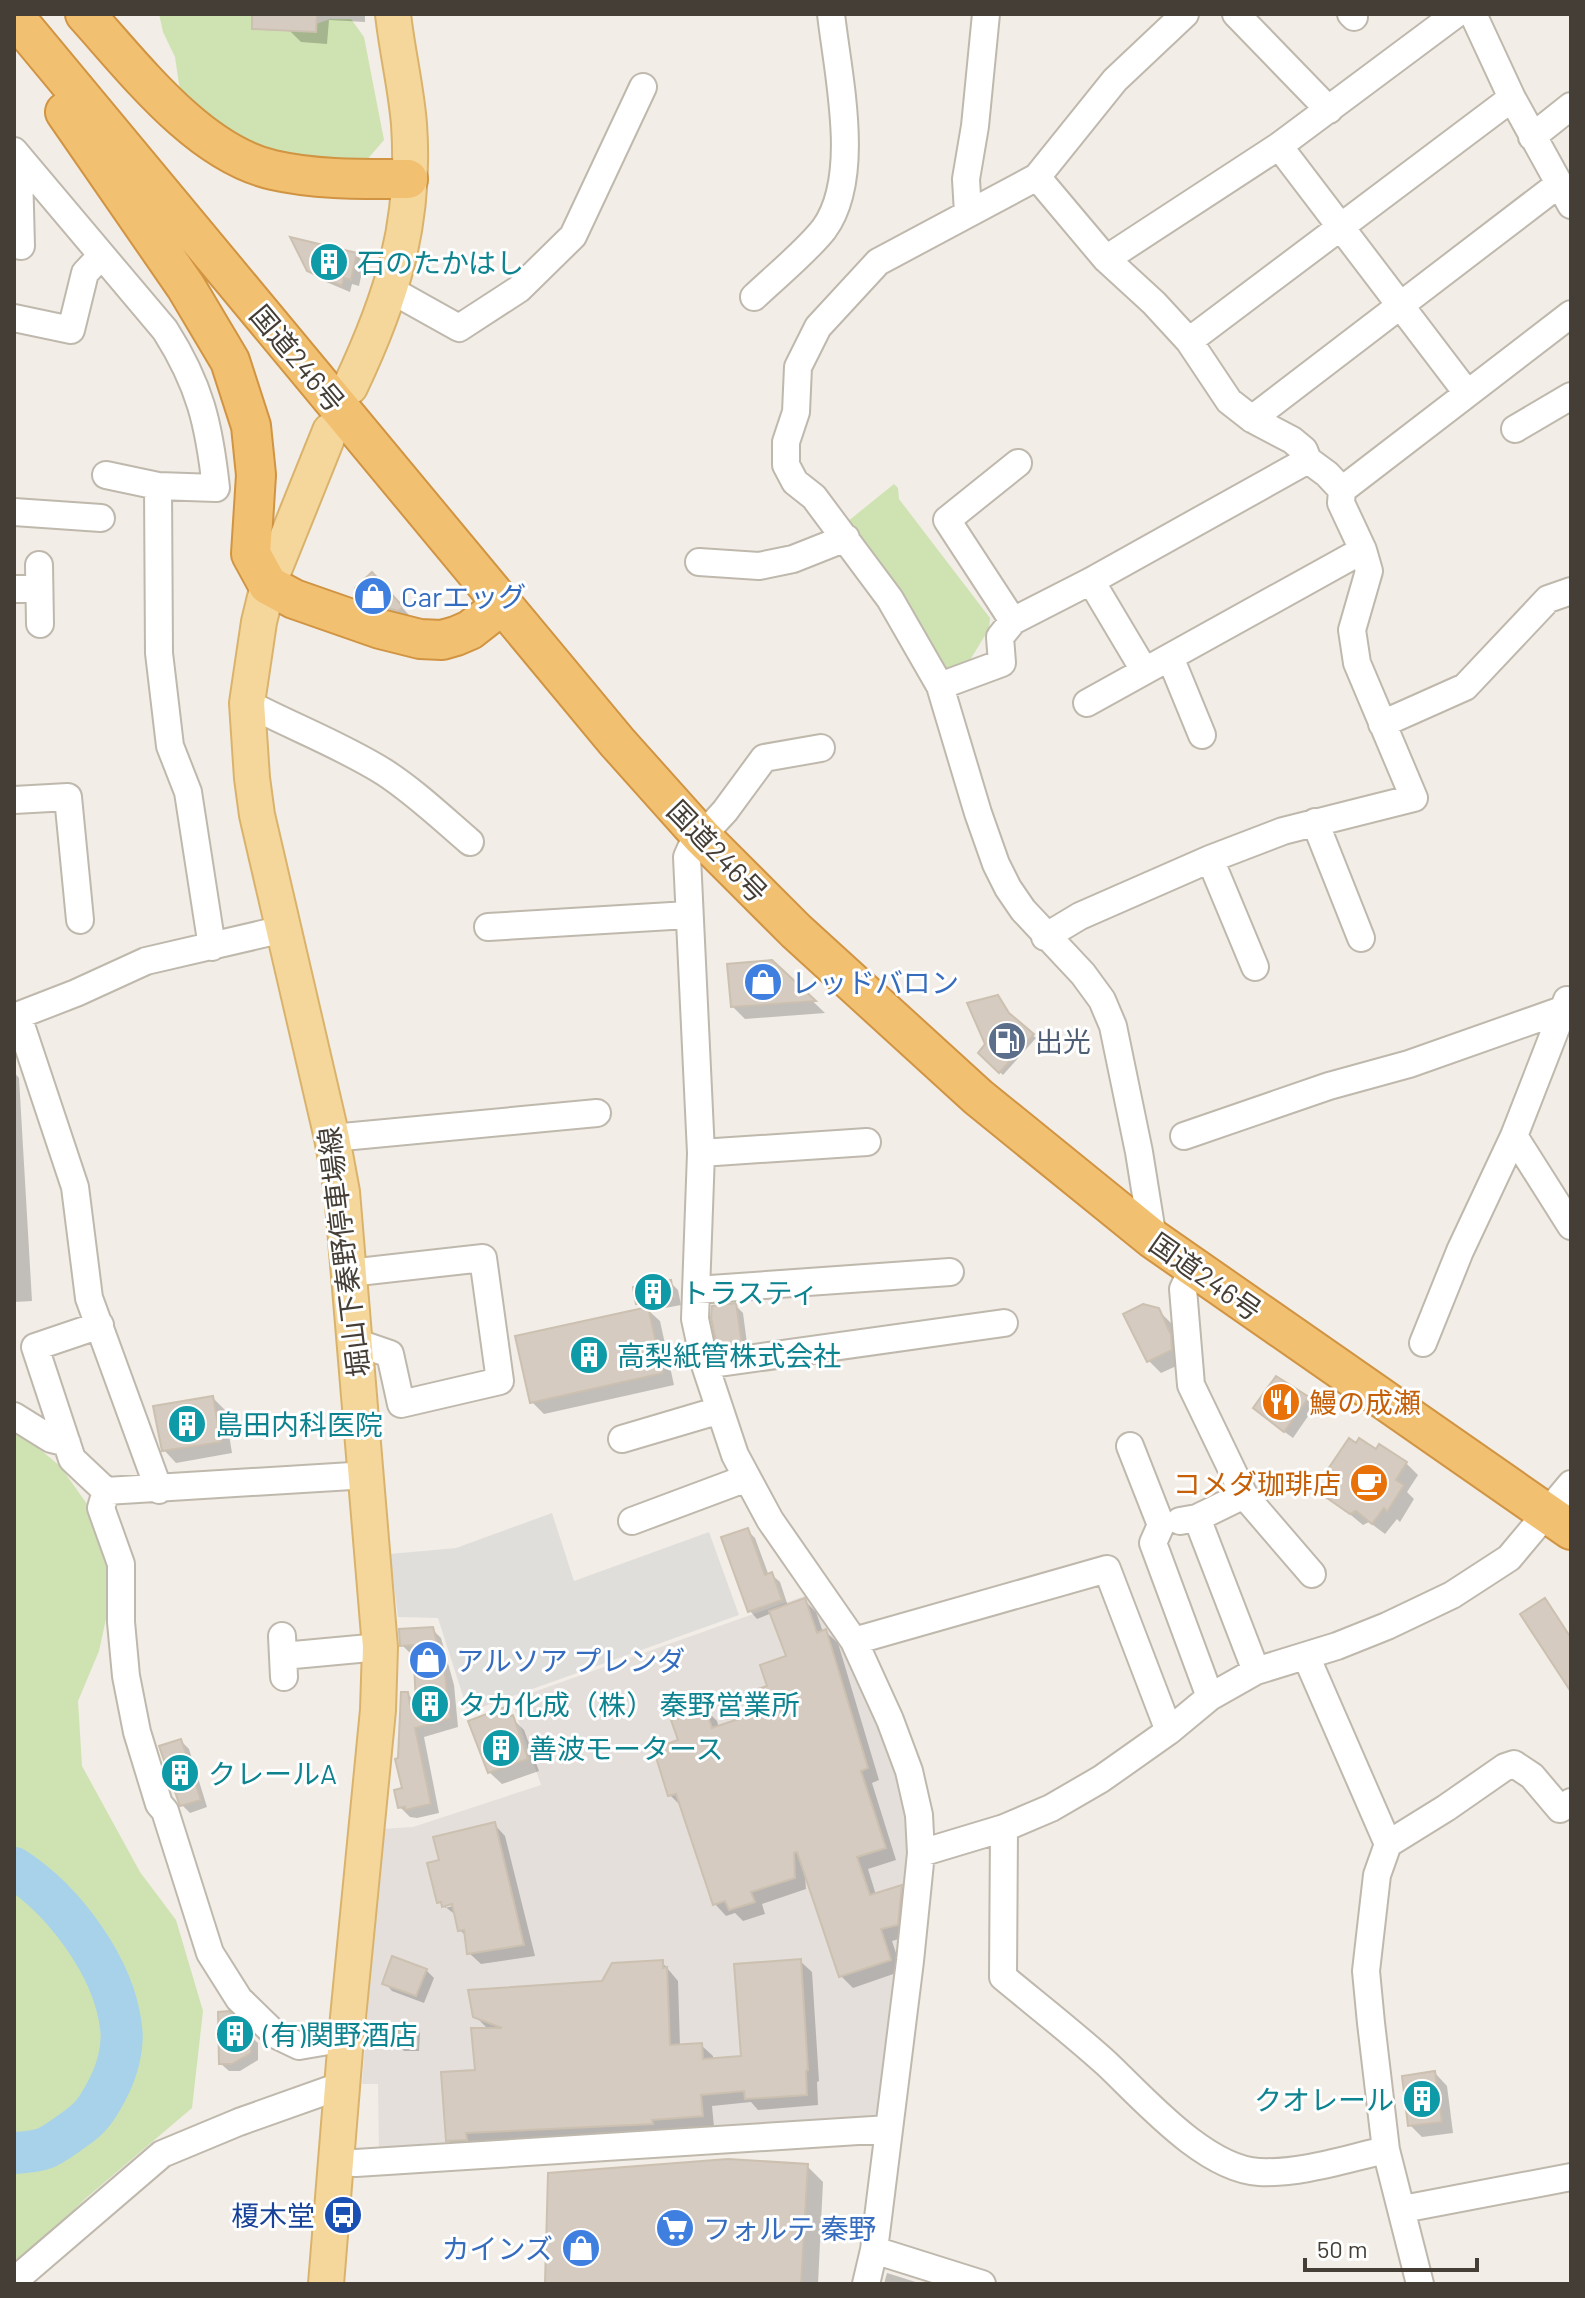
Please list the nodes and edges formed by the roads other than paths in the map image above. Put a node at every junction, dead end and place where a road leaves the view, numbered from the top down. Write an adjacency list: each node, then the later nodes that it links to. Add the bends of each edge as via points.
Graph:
1 (85, 14): 19 (highway, via 176,110 248,161 301,174)
2 (393, 14): 19 (main road, via 409,120)
3 (831, 14): 29 (street, via 847,158 841,199 824,230)
4 (986, 14): 23 (street, via 966,179)
5 (1185, 14): 18 (street, via 1115,80)
6 (1236, 14): 14 (street)
7 (1456, 14): 14 (street)
8 (1473, 14): 12 (street)
9 (14, 16): 54 (highway, 国道246号)
10 (14, 32): 52 (highway, via 230,361 251,426 256,475 251,554)
11 (643, 87): 28 (street, via 573,236 519,289 459,328)
12 (1512, 98): 15 (street); 24 (street)
13 (1571, 106): 15 (street)
14 (1329, 110): 16 (street)
15 (1532, 137): 20 (street)
16 (1281, 148): 24 (street); 27 (street)
17 (19, 158): 21 (street); 22 (street)
18 (1037, 177): 23 (street); 27 (street)
19 (408, 179): 28 (main road, via 406,223)
20 (1565, 195): 30 (street)
21 (53, 198): 22 (street); 26 (street)
22 (20, 205): 25 (street)
23 (968, 213): 47 (street, via 878,262 818,327 798,367 786,465)
24 (1340, 226): 30 (street); 33 (street)
25 (21, 246)
26 (101, 256): 32 (street, via 85,273 71,330); 43 (street, via 165,330 200,394 216,488)
27 (1106, 259): 33 (street)
28 (391, 290): 34 (main road)
29 (754, 297)
30 (1400, 304): 35 (street); 37 (street)
31 (1571, 314): 35 (street)
32 (14, 318)
33 (1189, 341): 37 (street, via 1229,401)
34 (350, 387)
35 (1465, 391): 44 (street)
36 (1571, 396): 38 (street)
37 (1252, 419): 40 (street, via 1292,440)
38 (1515, 429)
39 (330, 431): 52 (main road, 堀山下秦野停車場線)
40 (1308, 460): 44 (street); 51 (street)
41 (1020, 463): 55 (street, via 947,520)
42 (106, 475): 43 (street)
43 (158, 486): 76 (street, via 159,653 170,746 188,792)
44 (1342, 490): 48 (street, via 1341,503)
45 (14, 512): 46 (street)
46 (101, 518)
47 (846, 538): 49 (street, via 759,566); 59 (street, via 890,599)
48 (1363, 550): 57 (street); 62 (street, via 1369,571 1352,630 1357,663)
49 (699, 562)
50 (31, 581): 56 (street)
51 (1091, 581): 55 (street); 58 (street)
52 (268, 585): 54 (highway, via 294,599 420,639 456,636); 60 (main road, 堀山下秦野停車場線)
53 (1571, 591): 62 (street, via 1548,599 1465,687)
54 (502, 605): 67 (highway, 国道246号)
55 (1013, 621): 59 (street, via 1000,637 1002,663)
56 (40, 624)
57 (1170, 657): 58 (street); 63 (street)
58 (1144, 670): 61 (street)
59 (940, 686): 74 (street, via 996,864)
60 (247, 703): 68 (street, via 386,774); 73 (main road, 堀山下秦野停車場線, via 257,815)
61 (1087, 703)
62 (1382, 724): 66 (street, via 1414,798)
63 (1202, 735)
64 (821, 748): 67 (street, via 764,758)
65 (14, 800): 71 (street, via 68,797)
66 (1315, 822): 69 (street); 75 (street)
67 (702, 837): 70 (street, via 687,857); 87 (highway, 国道246号, via 908,1036)
68 (470, 842)
69 (1210, 859): 74 (street, via 1080,916); 77 (street)
70 (688, 915): 72 (street); 85 (street)
71 (80, 920)
72 (488, 927)
73 (284, 929): 76 (street); 83 (main road, 堀山下秦野停車場線)
74 (1045, 937): 87 (street, via 1083,974 1113,1026)
75 (1361, 938)
76 (212, 947): 79 (street, via 146,961)
77 (1255, 967)
78 (1566, 1002): 81 (street, via 1409,1064); 82 (street)
79 (16, 1016): 93 (street, via 75,1187 89,1298)
80 (597, 1113): 83 (street)
81 (1184, 1136)
82 (1514, 1136): 86 (street); 95 (street)
83 (332, 1138): 90 (main road, 堀山下秦野停車場線)
84 (867, 1142): 85 (street)
85 (701, 1153): 91 (street)
86 (1571, 1226)
87 (1153, 1239): 88 (highway, 国道246号)
88 (1193, 1268): 107 (street, via 1183,1289 1191,1385); 110 (highway, 国道246号)
89 (950, 1272): 91 (street)
90 (349, 1273): 94 (main road, 堀山下秦野停車場線); 94 (street, via 483,1258 500,1381 401,1404 390,1354)
91 (696, 1290): 96 (street, via 695,1319)
92 (1004, 1323): 96 (street)
93 (100, 1325): 100 (street, via 35,1347); 105 (street)
94 (355, 1342): 102 (main road, 堀山下秦野停車場線)
95 (1423, 1343)
96 (705, 1365): 97 (street)
97 (720, 1410): 99 (street); 103 (street)
98 (14, 1416): 100 (street)
99 (622, 1439)
100 (67, 1443): 106 (street, via 72,1459)
101 (1130, 1446): 111 (street)
102 (368, 1475): 105 (street); 114 (main road, 堀山下秦野停車場線)
103 (747, 1478): 109 (street); 113 (street)
104 (1571, 1484): 110 (street)
105 (159, 1490): 106 (street)
106 (106, 1491): 124 (street, via 101,1508 121,1564 126,1676 137,1732 210,1953 239,1999 276,2035 299,2046)
107 (1244, 1495): 108 (street); 112 (street)
108 (1197, 1518): 111 (street); 117 (street)
109 (632, 1521)
110 (1559, 1522): 115 (street, via 1452,1595 1387,1626)
111 (1161, 1525): 118 (street, via 1153,1543)
112 (1312, 1574)
113 (854, 1641): 119 (street, via 1107,1569); 123 (street, via 909,1771)
114 (380, 1647): 116 (street); 124 (main road, 堀山下秦野停車場線)
115 (1310, 1647): 117 (street); 122 (street)
116 (283, 1657)
117 (1256, 1671): 118 (street)
118 (1210, 1697): 119 (street)
119 (1169, 1731): 121 (street, via 1101,1779)
120 (1570, 1805): 122 (street, via 1560,1809 1532,1776 1514,1764)
121 (1004, 1828): 123 (street); 127 (street, via 1003,1977 1153,2110 1230,2165 1257,2172 1289,2171)
122 (1388, 1844): 127 (street, via 1377,1875 1366,1971)
123 (921, 1853): 126 (street)
124 (346, 2038): 125 (main road, 堀山下秦野停車場線)
125 (343, 2085): 128 (main road, 堀山下秦野停車場線); 132 (street, via 162,2154)
126 (889, 2129): 128 (street); 131 (street)
127 (1386, 2150): 130 (street)
128 (336, 2162): 133 (main road, 堀山下秦野停車場線)
129 (1571, 2177): 130 (street)
130 (1403, 2209): 136 (street)
131 (874, 2250): 134 (street); 135 (street)
132 (14, 2281)
133 (326, 2284)
134 (866, 2284)
135 (982, 2284)
136 (1420, 2284)

